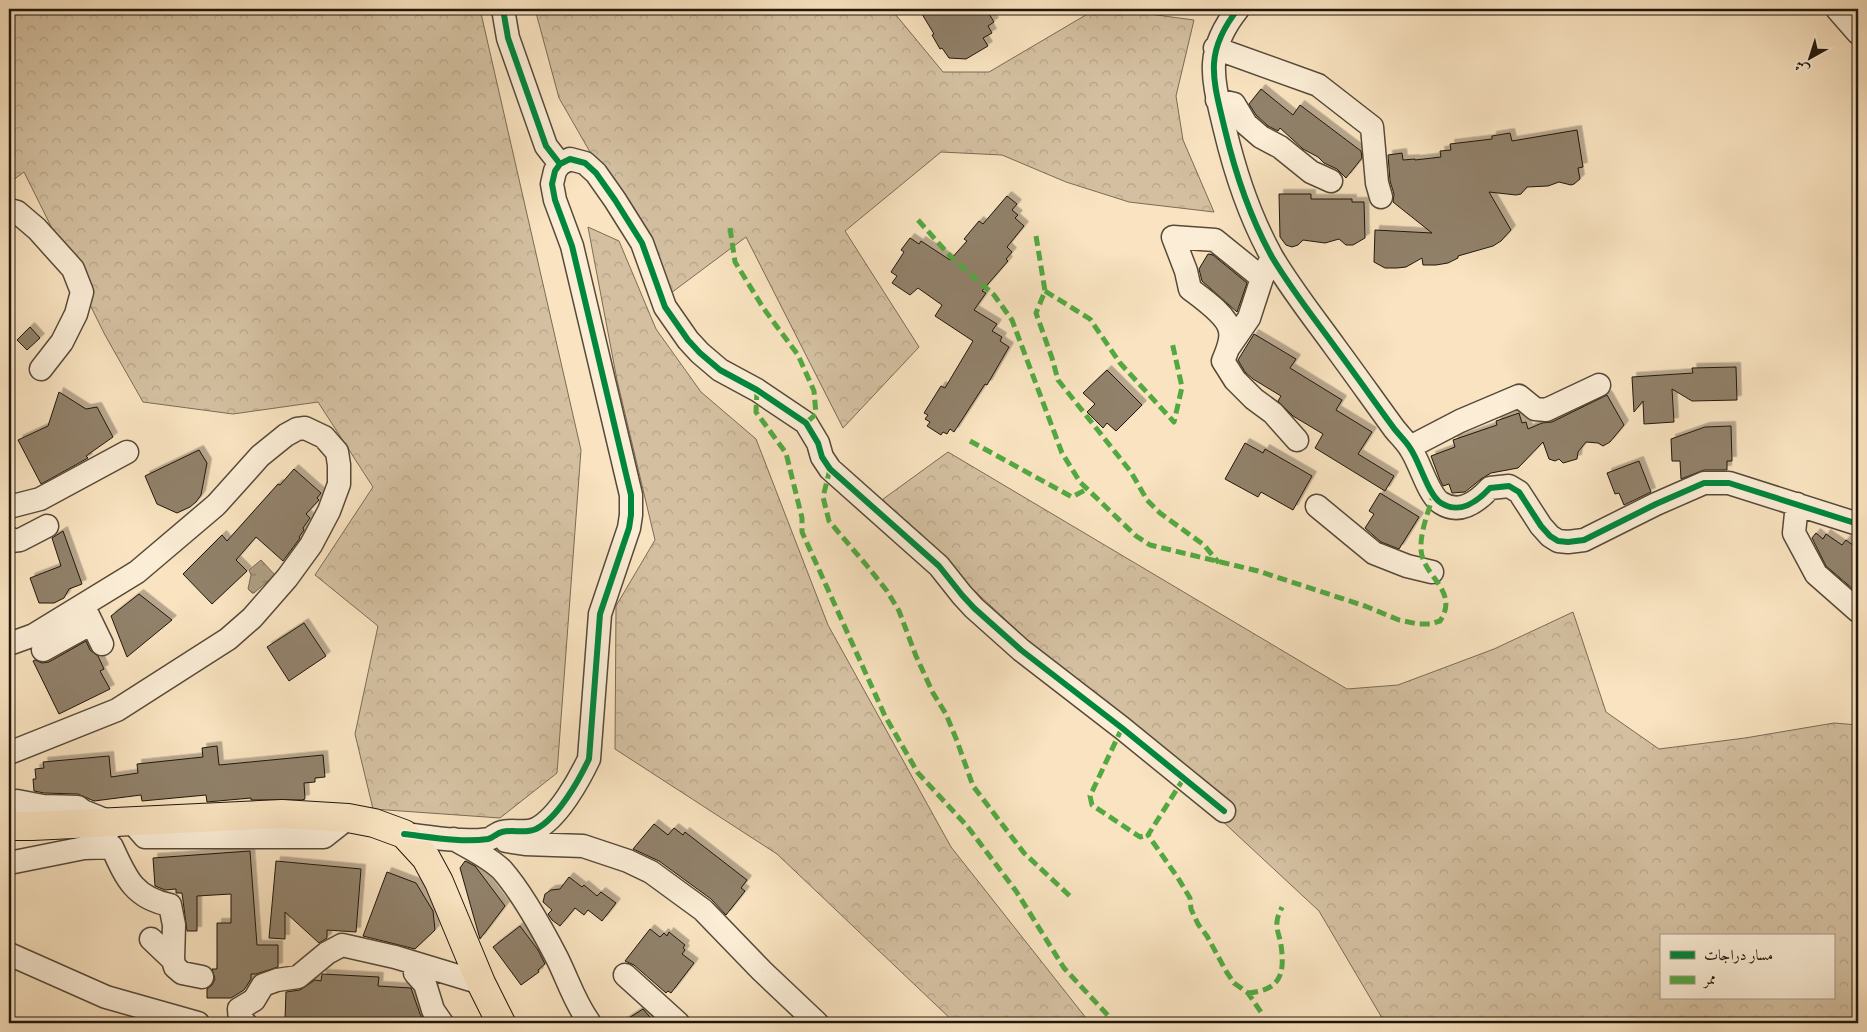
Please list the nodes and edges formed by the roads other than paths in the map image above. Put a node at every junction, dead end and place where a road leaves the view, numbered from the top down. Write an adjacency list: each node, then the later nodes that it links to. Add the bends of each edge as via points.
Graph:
1 (504, 9): 7 (street, via 508,38 546,146)
2 (1238, 9): 5 (street, via 1219,37)
3 (1837, 9): 4 (street)
4 (1858, 33)
5 (1216, 48): 6 (street, via 1214,78); 9 (street, via 1318,85 1372,127)
6 (1217, 100): 8 (street, via 1234,104 1246,124 1261,137 1280,147 1311,172); 11 (street, via 1238,180)
7 (560, 164): 32 (street, via 570,159 584,163 596,173 642,243 665,307 700,353 720,370 806,423 830,469 939,566 980,614); 37 (street, via 552,184 555,200 572,246 625,466 631,515 600,614 589,759 579,779 547,821 526,831 500,832)
8 (1331, 181)
9 (1381, 197)
10 (9, 210): 14 (street, via 37,229 73,269 82,292 76,314 62,342)
11 (1272, 257): 12 (street); 17 (street, via 1319,326)
12 (1262, 278): 13 (street, via 1249,318); 13 (street, via 1215,240 1173,237 1190,289 1216,308 1230,329)
13 (1229, 347): 16 (street, via 1223,361 1235,380 1273,413)
14 (41, 370)
15 (1599, 385): 17 (street, via 1546,410 1535,409 1519,396)
16 (1297, 440)
17 (1410, 447): 19 (street, via 1433,496 1440,503 1451,508 1469,506 1490,488 1509,486 1519,492 1541,526 1558,541 1584,540 1704,483 1729,483)
18 (127, 452): 21 (street, via 40,499)
19 (1796, 504): 22 (street); 26 (street, via 1794,533 1816,574)
20 (1317, 506): 25 (street, via 1374,553)
21 (9, 507)
22 (1858, 524)
23 (47, 526): 24 (street, via 20,540 11,541)
24 (9, 538)
25 (1432, 572)
26 (1858, 611)
27 (87, 615): 28 (street); 29 (street); 30 (street); 31 (street, via 216,505 260,456 286,435 306,428 324,437 336,452 340,484 329,511 288,578 252,618 228,639 118,710)
28 (9, 644)
29 (102, 644)
30 (43, 650)
31 (9, 753)
32 (1224, 811)
33 (13, 813): 34 (main road)
34 (120, 822): 35 (main road, via 282,814 348,818); 38 (street)
35 (404, 834): 36 (street); 46 (main road, via 426,858)
36 (453, 839): 37 (street); 47 (street, via 501,869 541,930 577,1005)
37 (490, 839): 53 (street, via 583,846 651,872 703,910)
38 (84, 848): 39 (street); 40 (street, via 112,847 129,882 142,895)
39 (9, 863)
40 (170, 905): 42 (street, via 174,925); 42 (street, via 155,925 148,947)
41 (9, 954): 48 (street, via 106,997)
42 (173, 960): 45 (street, via 182,973)
43 (418, 964): 46 (street); 49 (street, via 342,945 327,952 298,977 262,985 254,1000 239,1009 240,1022); 50 (street, via 415,973 425,984 433,1010)
44 (625, 975): 52 (street)
45 (202, 977)
46 (481, 983): 51 (main road)
47 (589, 1022)
48 (198, 1023)
49 (245, 1023)
50 (442, 1023)
51 (501, 1023)
52 (678, 1023)
53 (817, 1023)

